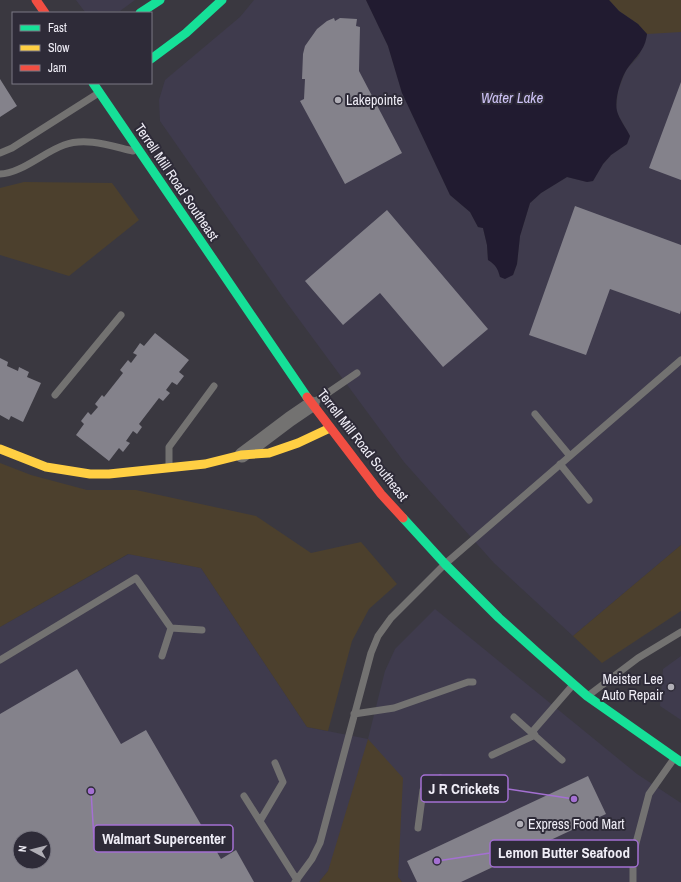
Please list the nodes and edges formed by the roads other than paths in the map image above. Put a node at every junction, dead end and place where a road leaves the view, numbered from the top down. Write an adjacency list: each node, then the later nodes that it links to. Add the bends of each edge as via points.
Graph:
1 (36, 0): 4 (main road)
2 (160, 0): 5 (main road)
3 (222, 0): 6 (main road, via 186,33)
4 (44, 12)
5 (142, 12)
6 (152, 58)
7 (94, 84): 9 (main road, Terrell Mill Road Southeast)
8 (109, 86): 9 (main road)
9 (99, 93): 10 (lane); 11 (main road, Terrell Mill Road Southeast)
10 (0, 153)
11 (140, 153): 12 (lane, via 94,142 74,142 54,149 25,166); 18 (main road, Terrell Mill Road Southeast)
12 (0, 174)
13 (121, 315): 17 (lane)
14 (681, 360): 23 (lane)
15 (357, 373): 18 (lane)
16 (214, 386): 25 (lane, via 170,447)
17 (55, 395)
18 (312, 404): 20 (main road, Terrell Mill Road Southeast); 22 (street)
19 (535, 414): 23 (lane)
20 (330, 428): 22 (main road, via 269,453); 27 (main road, Terrell Mill Road Southeast, via 381,494)
21 (0, 449): 25 (main road, via 46,467 90,474)
22 (242, 455): 25 (main road, via 205,464)
23 (570, 456): 24 (lane)
24 (560, 464): 26 (lane); 27 (lane)
25 (169, 468)
26 (589, 500)
27 (445, 564): 34 (main road, Terrell Mill Road Southeast, via 499,618); 36 (lane, via 391,618 378,636)
28 (171, 628): 29 (lane); 31 (lane); 32 (lane, via 136,578)
29 (202, 630)
30 (681, 632): 35 (lane, via 638,658)
31 (162, 656)
32 (0, 660)
33 (473, 682): 36 (lane, via 394,708)
34 (573, 684): 35 (main road, Terrell Mill Road Southeast); 38 (lane)
35 (587, 696): 41 (main road, Terrell Mill Road Southeast)
36 (354, 714): 47 (lane, via 320,843)
37 (514, 717): 38 (lane)
38 (534, 733): 39 (lane); 40 (lane)
39 (492, 754)
40 (562, 760)
41 (678, 760): 48 (lane, via 649,794 636,843)
42 (275, 764): 45 (lane, via 283,782)
43 (440, 778): 46 (lane, via 423,790)
44 (244, 796): 45 (lane)
45 (260, 821): 47 (lane)
46 (418, 828)
47 (296, 881)
48 (633, 882)

